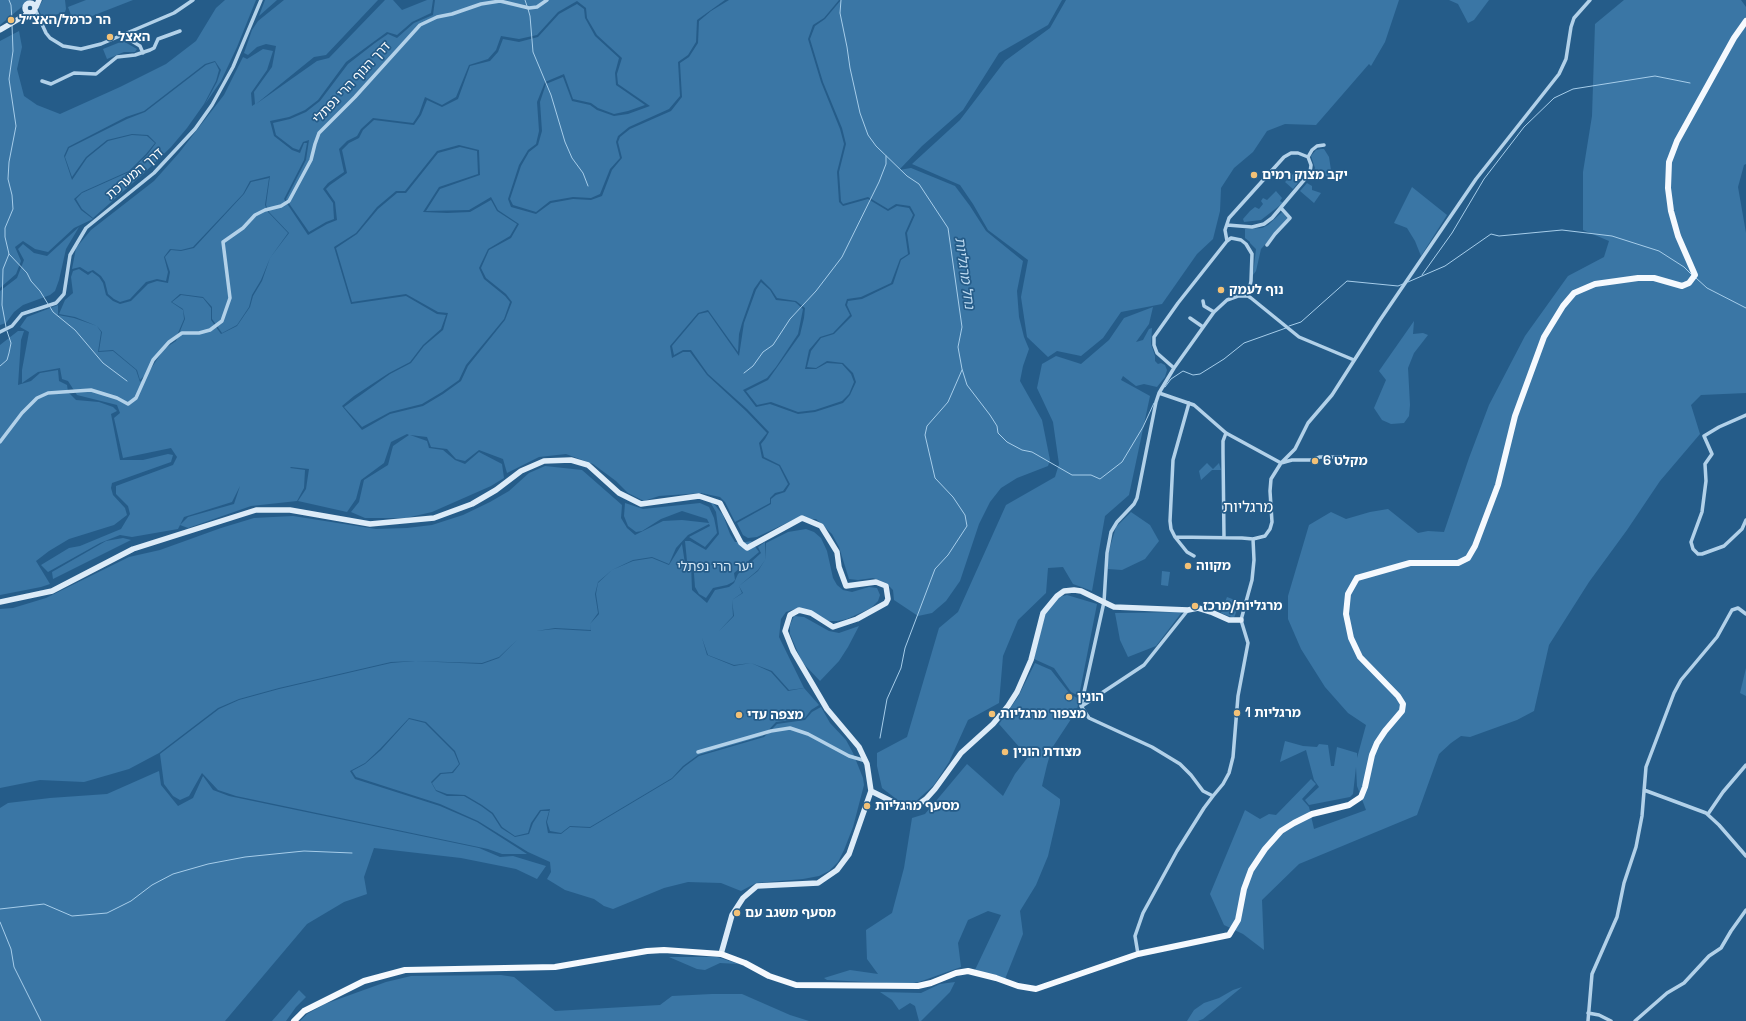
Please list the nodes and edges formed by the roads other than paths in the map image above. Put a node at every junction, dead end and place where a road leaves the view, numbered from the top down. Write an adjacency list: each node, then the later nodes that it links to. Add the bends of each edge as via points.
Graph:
1 (39, 0): 7 (main road)
2 (193, 0): 12 (street, via 174,13)
3 (261, 0): 27 (street, דרך המערכת, via 233,67 195,130 154,173 86,228 70,255 64,294 56,302 22,314 6,331)
4 (547, 0): 34 (street, דרך הנוף הרי נפתלי, via 537,7 529,8 500,1 481,4 437,17 420,25 319,133 311,160 289,201 255,215 243,228 223,242 230,298 222,321 210,330 182,333 169,342 154,360 136,398 128,404 91,390 48,392 37,398 22,413)
5 (1590, 0): 28 (street, via 1574,18 1566,58 1558,74 1476,179)
6 (33, 1): 7 (main road)
7 (31, 10): 10 (main road); 12 (street, via 55,43 71,48 91,47)
8 (1746, 21): 13 (main road)
9 (1746, 26): 13 (main road)
10 (0, 30)
11 (180, 31): 14 (street, via 158,39 154,48)
12 (126, 34): 14 (street, via 140,46)
13 (1734, 38): 58 (main road, via 1677,141 1669,162 1668,188 1671,211 1678,236 1695,275 1689,283 1682,286 1654,278 1638,278 1595,284 1574,293 1563,306 1542,344 1515,416 1498,486 1468,558 1458,563 1410,563 1385,569 1357,578 1348,594 1347,620 1351,638 1360,657 1403,704 1402,712 1385,731 1374,749 1362,794 1349,805 1318,812 1298,820 1281,831 1259,856 1251,870 1238,920 1229,935)
14 (143, 53): 15 (street, via 116,57 96,74 74,73 51,84)
15 (42, 81)
16 (1324, 145): 17 (street, via 1312,150)
17 (1308, 158): 18 (street, via 1311,165 1310,173); 19 (street, via 1298,153 1284,157 1229,218)
18 (1281, 208): 19 (street, via 1264,224 1252,227); 21 (street, via 1290,218)
19 (1227, 225): 20 (street)
20 (1227, 241): 22 (street, via 1231,238 1241,240 1252,254); 29 (street, via 1154,337 1157,353)
21 (1267, 245)
22 (1248, 296): 24 (street, via 1227,300); 28 (street, via 1299,337)
23 (1203, 301): 24 (street, via 1204,306)
24 (1214, 312): 26 (street)
25 (1190, 318): 26 (street)
26 (1203, 327): 29 (street)
27 (0, 332)
28 (1354, 360): 36 (street, via 1332,395 1308,423 1295,449)
29 (1174, 368): 30 (street)
30 (1159, 393): 31 (street); 43 (street, via 1137,498 1111,532)
31 (1189, 403): 33 (street, via 1200,408); 38 (street, via 1173,460 1170,521)
32 (1746, 415): 37 (street, via 1704,436 1712,454 1705,464 1706,481 1702,512 1691,542 1693,549 1702,554 1724,546 1742,529)
33 (1226, 433): 36 (street); 39 (street, via 1223,441)
34 (0, 442)
35 (1347, 457): 36 (street, via 1320,456 1312,460)
36 (1281, 463): 40 (street, via 1271,479 1270,529 1265,536)
37 (1746, 520)
38 (1175, 537): 39 (street); 41 (street, via 1187,552)
39 (1224, 537): 40 (street)
40 (1252, 539): 46 (street, via 1252,580)
41 (1194, 556)
42 (0, 602): 49 (main road, via 52,591 133,549 256,510 290,510 370,524 434,518 472,504 526,468 544,461 571,460 588,465 619,492 641,504 699,496 720,503 741,543 747,548 802,518 821,526 837,552 846,586 876,582 886,586 886,603 857,619 833,627 811,613 799,610 790,615 785,631 793,652 827,709 859,747)
43 (1104, 602): 44 (main road, via 1114,607); 47 (street); 52 (main road, via 1078,590 1066,591 1057,596 1043,613 1031,660 1008,706 993,724 961,753 926,799 919,804 902,807)
44 (1188, 610): 46 (main road, via 1198,608 1229,620); 47 (street, via 1144,665)
45 (1746, 614): 51 (street, via 1738,608 1732,610 1717,637 1677,686 1647,762)
46 (1241, 620): 53 (street, via 1248,643 1238,696 1233,757 1229,773)
47 (1081, 706): 53 (street, via 1089,718 1152,747 1180,764 1203,791)
48 (698, 752): 49 (street, via 771,730 790,728)
49 (867, 762): 52 (main road)
50 (1746, 765): 54 (street)
51 (1644, 790): 54 (street); 59 (street, via 1638,836 1617,917 1592,974)
52 (871, 791): 57 (main road, via 849,854 837,870 818,883 757,886 743,898 732,915)
53 (1213, 796): 58 (street, via 1177,851 1143,913 1135,936)
54 (1708, 814): 55 (street)
55 (1746, 856)
56 (1746, 910): 63 (street, via 1721,948 1709,956 1684,983 1670,990)
57 (722, 954): 58 (main road, via 769,976 796,985 918,986 956,972 968,972 1036,989); 60 (main road, via 664,950 555,967 406,970 364,981 304,1010)
58 (1138, 954)
59 (1588, 1013): 61 (street); 62 (street, via 1600,1015)
60 (294, 1021)
61 (1588, 1021)
62 (1611, 1021)
63 (1635, 1021)

